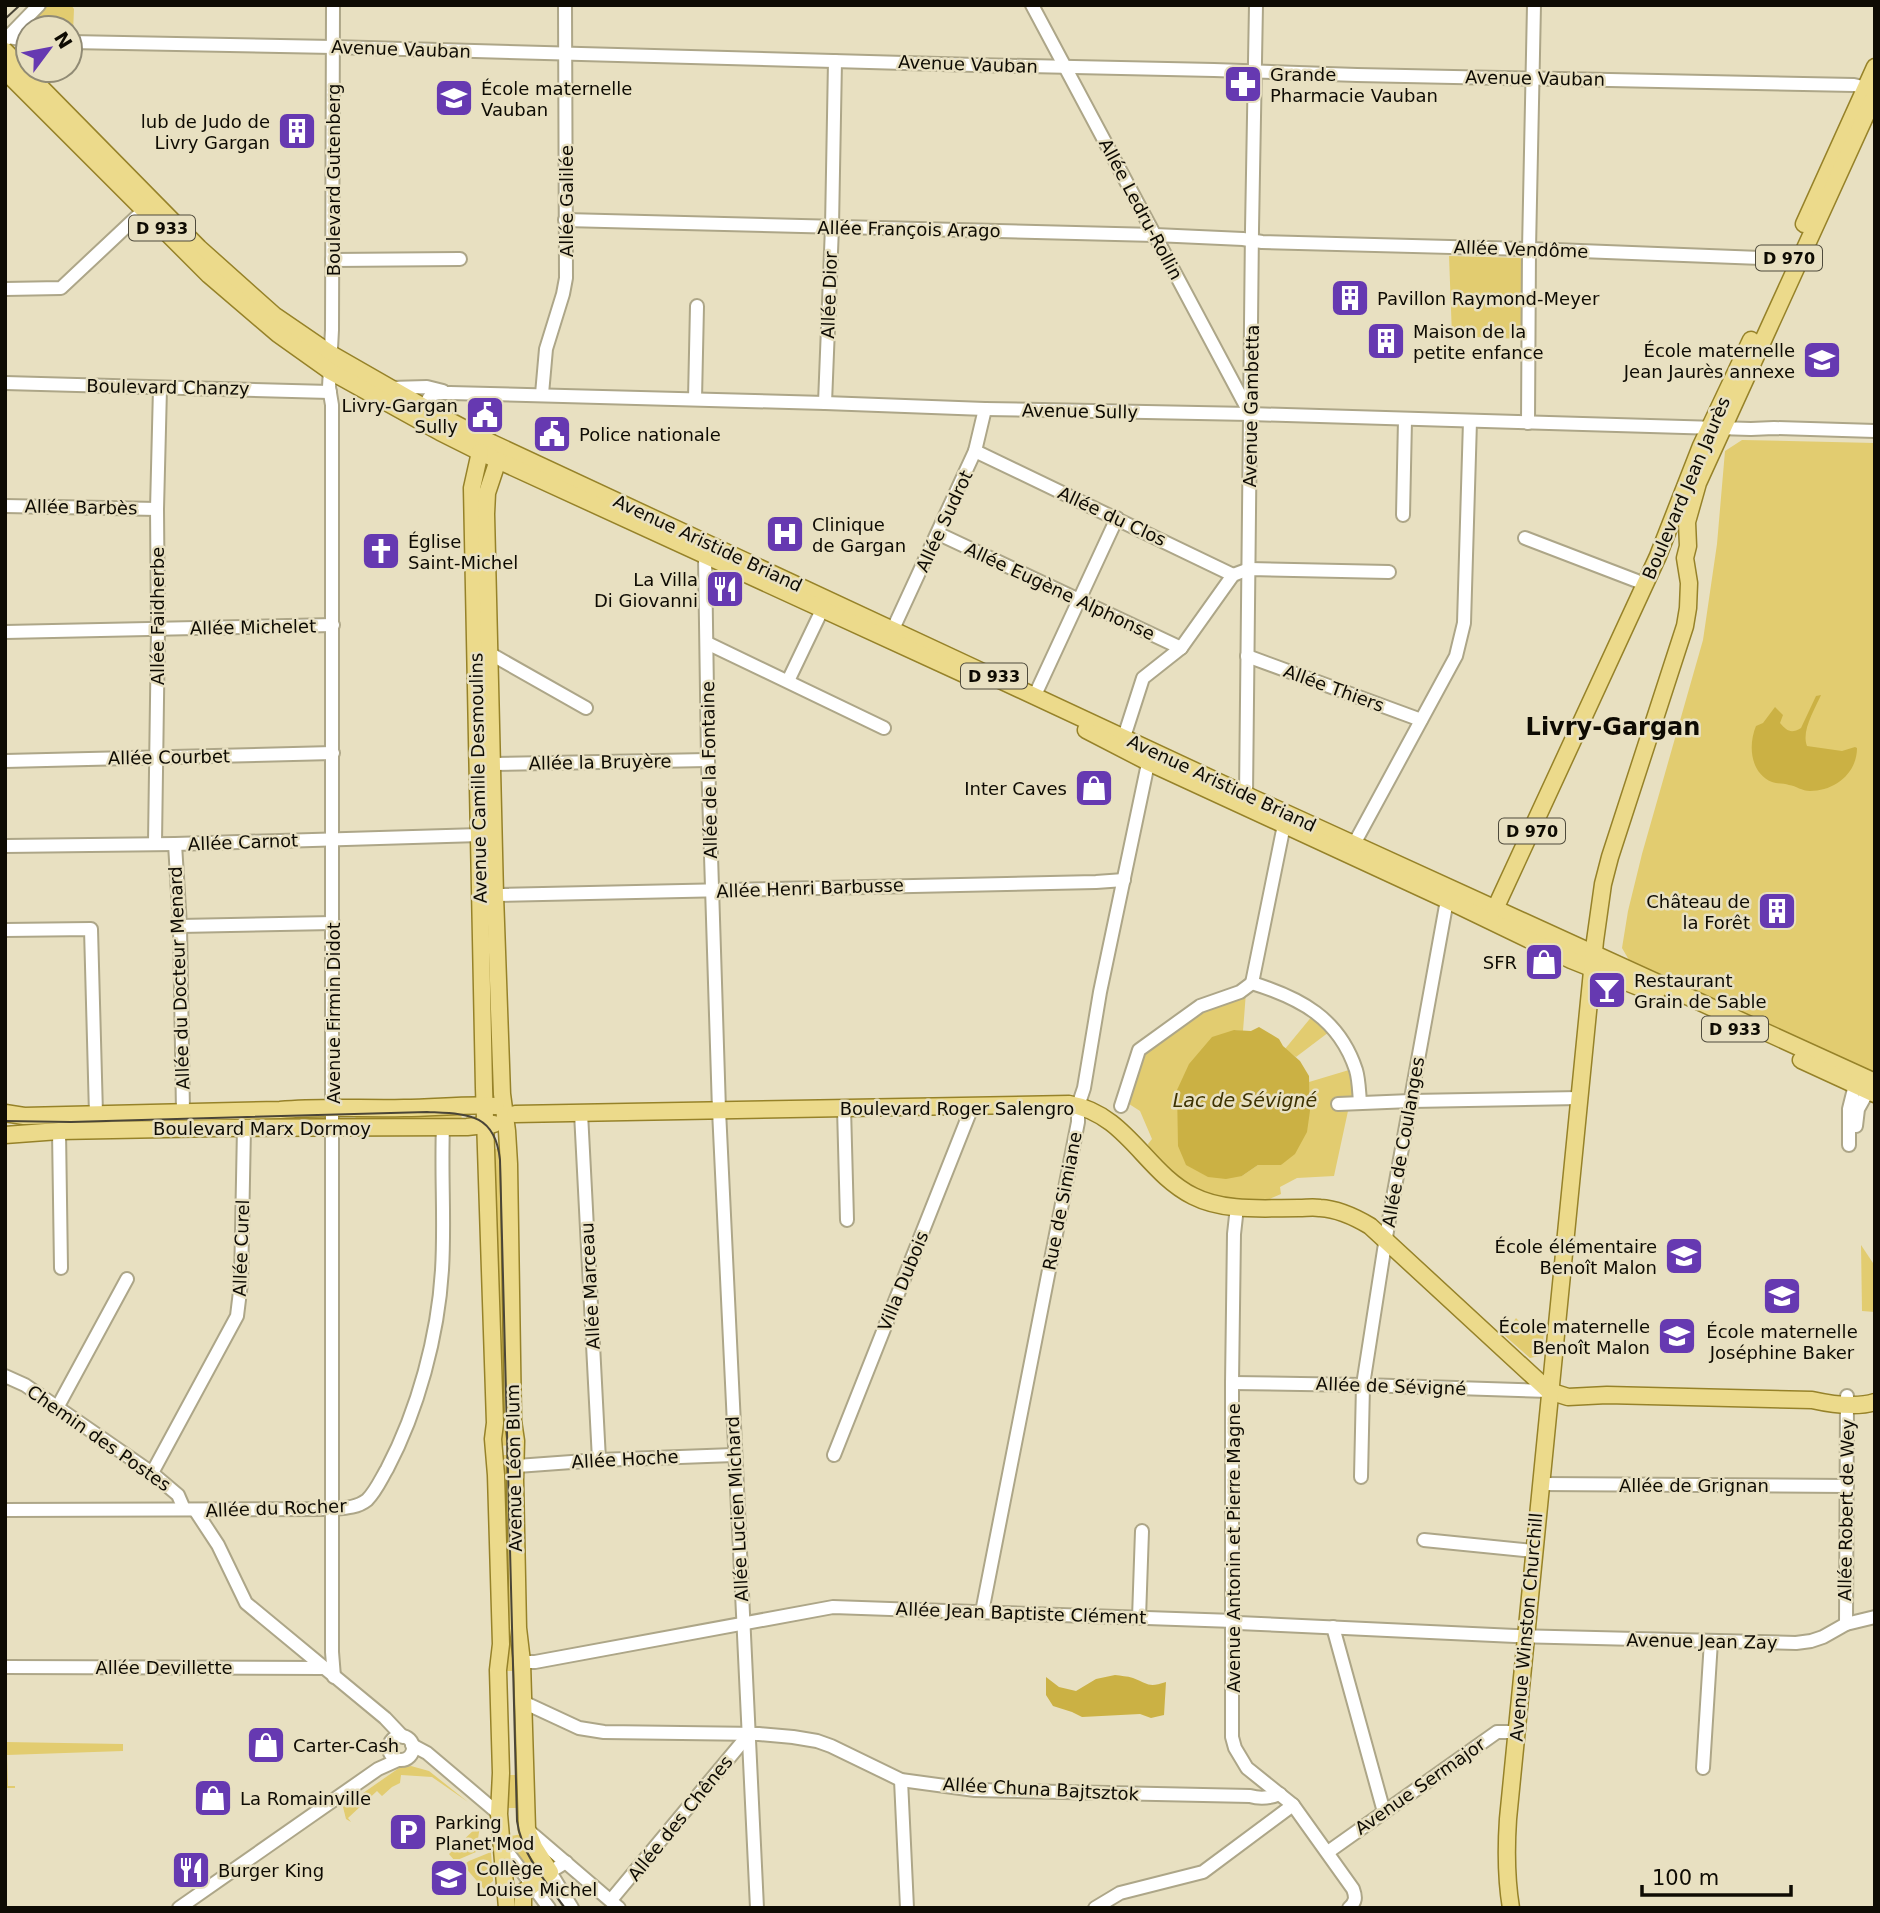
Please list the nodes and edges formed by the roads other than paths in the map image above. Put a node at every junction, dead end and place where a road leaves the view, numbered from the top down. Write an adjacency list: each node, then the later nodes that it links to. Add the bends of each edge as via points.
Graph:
1 (39, 5): 9 (street)
2 (332, 5): 8 (street, Boulevard Gutenberg)
3 (565, 5): 10 (street, Allée Galilée)
4 (1032, 5): 12 (street, Allée Ledru-Rollin)
5 (1256, 5): 14 (street, Avenue Gambetta)
6 (1534, 5): 15 (street)
7 (84, 41): 8 (street, Avenue Vauban)
8 (333, 47): 10 (street, Avenue Vauban); 25 (street, Boulevard Gutenberg)
9 (7, 48): 17 (main road, Avenue Aristide Briand / D 933); 28 (main road, Avenue Aristide Briand / D 933, via 222,270)
10 (565, 54): 11 (street, Avenue Vauban); 18 (street, Allée Galilée)
11 (835, 61): 12 (street, Avenue Vauban); 19 (street, Allée Dior)
12 (1065, 67): 14 (street, Avenue Vauban); 20 (street, Allée Ledru-Rollin)
13 (1875, 67): 16 (main road, Boulevard Jean Jaurès / D 970)
14 (1255, 72): 15 (street, Avenue Vauban); 21 (street, Avenue Gambetta)
15 (1533, 78): 16 (street, Avenue Vauban, via 1850,85); 22 (street)
16 (1872, 91): 24 (main road, Boulevard Jean Jaurès / D 970); 43 (main road, Boulevard Jean Jaurès / D 970)
17 (144, 210): 26 (street, via 61,288); 28 (main road, Avenue Aristide Briand / D 933, via 278,334)
18 (565, 220): 19 (street, Allée François Arago); 34 (street, Allée Galilée, via 566,278 546,349)
19 (832, 227): 20 (street, Allée François Arago); 36 (street, Allée Dior)
20 (1155, 235): 21 (street, Allée François Arago); 39 (street, Allée Ledru-Rollin)
21 (1252, 240): 22 (street, Allée Vendôme); 39 (street, Avenue Gambetta)
22 (1529, 249): 24 (street, Allée Vendôme); 42 (street)
23 (460, 259): 25 (street)
24 (1789, 259): 43 (main road, Boulevard Jean Jaurès / D 970)
25 (332, 260): 28 (street, Boulevard Gutenberg)
26 (5, 289)
27 (698, 306): 35 (street)
28 (331, 362): 30 (main road, Avenue Aristide Briand / D 933); 32 (street, Boulevard Gutenberg); 45 (main road, Avenue Aristide Briand / D 933, via 440,432)
29 (5, 383): 31 (street, Boulevard Chanzy)
30 (390, 387): 33 (street, Avenue Sully, via 427,387); 37 (main road, Avenue Aristide Briand / D 933)
31 (160, 388): 32 (street, Boulevard Chanzy); 49 (street, Allée Faidherbe)
32 (330, 392): 63 (street, Avenue Firmin Didot)
33 (450, 393): 34 (street, Avenue Sully); 37 (street, via 431,395)
34 (542, 394): 35 (street, Avenue Sully)
35 (695, 399): 36 (street, Avenue Sully)
36 (825, 403): 38 (street, Avenue Sully)
37 (427, 409): 45 (main road, Avenue Aristide Briand / D 933)
38 (985, 409): 39 (street, Avenue Sully); 46 (street, Allée Sudrot)
39 (1250, 414): 40 (street, Avenue Sully); 57 (street, Avenue Gambetta)
40 (1405, 419): 41 (street, Avenue Sully); 50 (street)
41 (1470, 421): 42 (street, Avenue Sully); 74 (street, via 1464,623 1456,656)
42 (1528, 423): 43 (street, Avenue Sully)
43 (1716, 428): 44 (street, Avenue Sully); 55 (main road, Boulevard Jean Jaurès / D 970, via 1700,446); 56 (main road, D 970, via 1687,522)
44 (1875, 431)
45 (486, 447): 47 (main road); 65 (main road, Avenue Aristide Briand / D 933); 85 (main road, Avenue Camille Desmoulins, via 472,488)
46 (975, 451): 51 (street, Allée du Clos); 52 (street, Allée Sudrot)
47 (498, 460): 54 (main road, Avenue Aristide Briand / D 933); 69 (main road, Avenue Camille Desmoulins, via 486,499)
48 (5, 506): 49 (street, Allée Barbès)
49 (157, 509): 64 (street, Allée Faidherbe)
50 (1403, 515)
51 (1117, 518): 59 (street, Allée du Clos); 61 (street)
52 (939, 534): 61 (street, Allée Eugène Alphonse); 65 (street, Allée Sudrot)
53 (1525, 538): 60 (street)
54 (705, 556): 62 (main road, Avenue Aristide Briand / D 933); 67 (street, Allée de la Fontaine)
55 (1658, 556): 56 (main road, via 1672,548); 60 (main road, Boulevard Jean Jaurès / D 970)
56 (1685, 558): 99 (main road, D 970, via 1689,583 1685,626 1610,857)
57 (1249, 569): 58 (street); 59 (street); 70 (street, Avenue Gambetta)
58 (1389, 572)
59 (1233, 575): 68 (street)
60 (1645, 584): 95 (main road, Boulevard Jean Jaurès / D 970)
61 (1079, 599): 68 (street, Allée Eugène Alphonse); 72 (street)
62 (822, 610): 71 (street); 78 (main road, Avenue Aristide Briand / D 933)
63 (333, 625): 64 (street, Allée Michelet); 77 (street, Avenue Firmin Didot)
64 (158, 629): 66 (street, Allée Michelet); 79 (street, Allée Faidherbe)
65 (893, 629): 72 (main road, Avenue Aristide Briand / D 933)
66 (5, 632)
67 (707, 643): 71 (street); 80 (street, Allée de la Fontaine)
68 (1181, 648): 76 (street, via 1143,678)
69 (489, 653): 73 (street); 82 (main road, Avenue Camille Desmoulins)
70 (1247, 656): 74 (street, Allée Thiers); 83 (street, Avenue Gambetta)
71 (788, 681): 75 (street)
72 (1035, 695): 76 (main road, Avenue Aristide Briand / D 933)
73 (586, 708)
74 (1421, 720): 89 (street)
75 (884, 728)
76 (1124, 737): 78 (main road, Avenue Aristide Briand / D 933)
77 (333, 753): 79 (street, Allée Courbet); 86 (street, Avenue Firmin Didot)
78 (1150, 756): 83 (main road, Avenue Aristide Briand / D 933); 91 (street, Rue de Simiane)
79 (155, 757): 81 (street, Allée Courbet); 87 (street, Allée Faidherbe)
80 (708, 760): 82 (street, Allée la Bruyère); 92 (street, Allée de la Fontaine)
81 (5, 761)
82 (492, 764): 93 (main road, Avenue Camille Desmoulins)
83 (1244, 800): 84 (main road, Avenue Aristide Briand / D 933); 89 (main road, Avenue Aristide Briand / D 933)
84 (1284, 825): 94 (main road, Avenue Aristide Briand / D 933); 100 (street)
85 (480, 835): 86 (street, Allée Carnot); 106 (main road, Avenue Camille Desmoulins)
86 (332, 839): 88 (street, Allée Carnot); 96 (street, Avenue Firmin Didot)
87 (155, 843): 88 (street, Allée Carnot); 90 (street, Allée Carnot)
88 (175, 844): 97 (street, Allée du Docteur Menard)
89 (1354, 844): 95 (main road, Avenue Aristide Briand / D 933)
90 (5, 846)
91 (1124, 880): 92 (street, Allée Henri Barbusse); 107 (street, Rue de Simiane)
92 (712, 891): 93 (street, Allée Henri Barbusse); 112 (street, Allée de la Fontaine)
93 (495, 895): 117 (main road, Avenue Camille Desmoulins, via 502,1094)
94 (1447, 900): 95 (main road, Avenue Aristide Briand / D 933); 103 (street, Allée de Coulanges)
95 (1496, 916): 99 (main road, Avenue Aristide Briand / D 933); 99 (main road, Avenue Aristide Briand / D 933, via 1518,934 1528,932)
96 (333, 923): 97 (street); 109 (street, Avenue Firmin Didot)
97 (180, 926): 113 (street, Allée du Docteur Menard)
98 (5, 930): 116 (street, via 92,929)
99 (1594, 962): 101 (main road, D 933); 102 (main road, D 970)
100 (1252, 982): 104 (street, via 1312,1007 1332,1026 1357,1072); 108 (street, via 1240,992 1200,1006 1139,1050)
101 (1868, 1088)
102 (1579, 1098): 103 (street); 132 (main road, D 970)
103 (1411, 1101): 104 (street); 126 (street, Allée de Coulanges)
104 (1360, 1102): 105 (street)
105 (1338, 1104)
106 (485, 1105): 109 (main road, Boulevard Marx Dormoy); 117 (main road, Boulevard Marx Dormoy); 118 (main road, Avenue Léon Blum)
107 (1078, 1106): 110 (main road, Boulevard Roger Salengro); 124 (main road, Boulevard Roger Salengro, via 1115,1125 1192,1196); 150 (street, Rue de Simiane)
108 (1121, 1106)
109 (332, 1107): 113 (main road, Boulevard Marx Dormoy); 121 (street, Avenue Firmin Didot)
110 (972, 1107): 111 (main road, Boulevard Roger Salengro); 137 (street, Villa Dubois)
111 (844, 1108): 112 (main road, Boulevard Roger Salengro); 125 (street)
112 (719, 1110): 114 (main road, Boulevard Roger Salengro); 136 (street, Allée Lucien Michard)
113 (183, 1112): 116 (main road, Boulevard Marx Dormoy)
114 (581, 1112): 117 (main road, Boulevard Roger Salengro); 138 (street, Allée Marceau)
115 (5, 1113): 116 (main road, Boulevard Marx Dormoy)
116 (96, 1114)
117 (509, 1114): 118 (main road, Boulevard Marx Dormoy); 139 (main road, Avenue Léon Blum)
118 (486, 1125): 119 (main road, Boulevard Marx Dormoy); 170 (main road, Avenue Léon Blum)
119 (443, 1126): 121 (main road, Boulevard Marx Dormoy); 144 (street, Allée du Rocher, via 442,1269 414,1408 401,1442 368,1499 348,1508)
120 (244, 1128): 121 (main road, Boulevard Marx Dormoy); 122 (main road, Boulevard Marx Dormoy); 140 (street, Allée Curel, via 237,1316)
121 (333, 1129): 144 (street, Avenue Firmin Didot)
122 (59, 1131): 123 (main road, Boulevard Marx Dormoy); 127 (street)
123 (5, 1135)
124 (1237, 1207): 126 (main road, Boulevard Roger Salengro, via 1338,1211); 130 (street, Avenue Antonin et Pierre Magne)
125 (847, 1220)
126 (1387, 1240): 131 (street, Allée de Coulanges); 132 (main road, Boulevard Roger Salengro)
127 (61, 1268)
128 (127, 1279): 135 (street)
129 (5, 1376): 135 (street, Chemin des Postes)
130 (1232, 1383): 131 (street, Allée de Sévigné); 153 (street, Avenue Antonin et Pierre Magne)
131 (1363, 1385): 132 (street, Allée de Sévigné); 141 (street, Allée de Coulanges)
132 (1549, 1391): 133 (main road, via 1824,1403); 142 (main road, Avenue Winston Churchill / D 970)
133 (1847, 1400): 134 (main road); 143 (street, Allée Robert de Wey)
134 (1875, 1401)
135 (57, 1408): 140 (street, Chemin des Postes)
136 (734, 1455): 138 (street, Allée Hoche); 154 (street, Allée Lucien Michard)
137 (834, 1455)
138 (599, 1460): 139 (street, Allée Hoche)
139 (517, 1466): 159 (main road, Avenue Léon Blum, via 517,1628)
140 (152, 1473): 145 (street, Chemin des Postes)
141 (1361, 1477)
142 (1540, 1484): 143 (street, Allée de Grignan); 149 (main road, Avenue Winston Churchill / D 970)
143 (1847, 1486): 155 (street, Allée Robert de Wey)
144 (331, 1508): 145 (street, Allée du Rocher); 162 (street, Avenue Firmin Didot)
145 (190, 1509): 146 (street, Allée du Rocher); 161 (street, Chemin des Postes, via 219,1545 246,1603)
146 (5, 1510)
147 (1142, 1531): 152 (street)
148 (1424, 1540): 149 (street)
149 (1534, 1550): 157 (main road, Avenue Winston Churchill / D 970)
150 (982, 1612): 152 (street, Allée Jean Baptiste Clément); 154 (street, Allée Jean Baptiste Clément, via 833,1607)
151 (1875, 1617): 155 (street, Avenue Jean Zay)
152 (1139, 1618): 153 (street, Allée Jean Baptiste Clément)
153 (1234, 1621): 156 (street, Allée Jean Baptiste Clément); 171 (street, Avenue Antonin et Pierre Magne, via 1232,1737 1247,1768)
154 (743, 1624): 159 (street, Allée Jean Baptiste Clément); 165 (street, Allée Lucien Michard)
155 (1846, 1624): 158 (street, Avenue Jean Zay, via 1823,1637 1796,1643)
156 (1333, 1627): 157 (street, Allée Jean Baptiste Clément); 173 (street)
157 (1525, 1636): 158 (street, Avenue Jean Zay); 164 (main road, Avenue Winston Churchill / D 970)
158 (1711, 1641): 167 (street)
159 (522, 1662): 163 (main road, Avenue Léon Blum)
160 (5, 1667): 161 (street, Allée Devillette)
161 (323, 1668): 162 (street, Chemin des Postes)
162 (334, 1677): 166 (street, Chemin des Postes, via 385,1718)
163 (523, 1702): 165 (street, Allée Chuna Bajtsztok, via 579,1728 604,1732); 175 (main road, Avenue Léon Blum)
164 (1516, 1732): 173 (street, Avenue Sermajor, via 1497,1732); 179 (main road, Avenue Winston Churchill / D 970)
165 (749, 1734): 168 (street, Allée Chuna Bajtsztok, via 817,1741); 182 (street, Allée des Chênes); 189 (street, Allée Lucien Michard)
166 (401, 1748): 169 (street, via 435,1759); 184 (street, via 378,1769)
167 (1703, 1768)
168 (901, 1780): 171 (street, Allée Chuna Bajtsztok, via 975,1790 1258,1798); 190 (street)
169 (465, 1784): 170 (street, via 490,1789); 174 (street)
170 (501, 1784): 174 (main road, Avenue Léon Blum)
171 (1280, 1794): 172 (street, Avenue Antonin et Pierre Magne)
172 (1293, 1805): 177 (street, Avenue Antonin et Pierre Magne); 183 (street, via 1203,1871 1120,1893)
173 (1384, 1812): 177 (street, Avenue Sermajor)
174 (499, 1814): 175 (main road); 176 (main road, Avenue Léon Blum)
175 (527, 1825): 178 (street); 180 (main road)
176 (503, 1846): 181 (street); 185 (main road, Avenue Léon Blum)
177 (1328, 1852): 192 (street, Avenue Antonin et Pierre Magne, via 1353,1889 1355,1902)
178 (566, 1862): 180 (street); 182 (street)
179 (1507, 1862): 193 (main road, Avenue Winston Churchill / D 970); 194 (main road, Avenue Winston Churchill / D 970)
180 (550, 1872): 181 (main road); 188 (street)
181 (533, 1885): 186 (main road, via 523,1892); 187 (street)
182 (615, 1904)
183 (1109, 1904): 191 (street)
184 (179, 1908)
185 (508, 1908)
186 (523, 1908)
187 (549, 1908)
188 (572, 1908)
189 (757, 1908)
190 (907, 1908)
191 (1095, 1908)
192 (1349, 1908)
193 (1511, 1908)
194 (1517, 1908)

